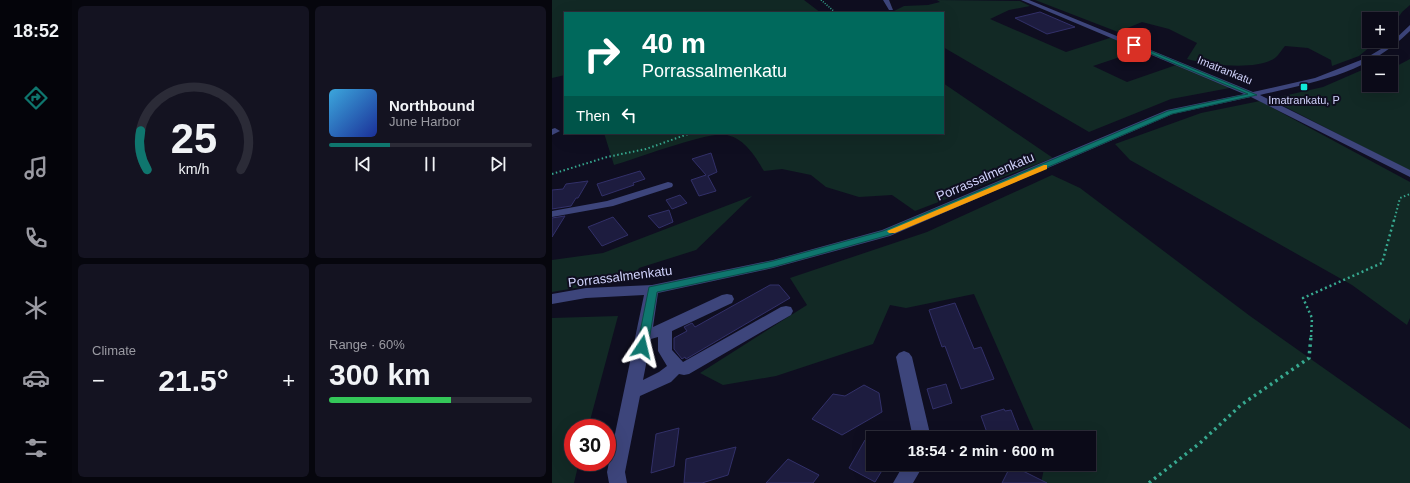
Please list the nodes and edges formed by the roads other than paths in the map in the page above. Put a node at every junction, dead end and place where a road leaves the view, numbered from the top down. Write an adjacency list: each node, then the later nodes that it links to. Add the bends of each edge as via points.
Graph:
1 (886, 0): 3 (street)
2 (1024, 0): 5 (street, Imatrankatu)
3 (891, 9)
4 (1410, 27): 5 (street, Porrassalmenkatu, via 1393,44 1369,60 1317,80)
5 (1254, 95): 6 (street, Imatrankatu); 9 (street, Porrassalmenkatu, via 1170,112 886,233 773,264)
6 (1410, 174)
7 (668, 185): 8 (street, via 609,204)
8 (552, 214)
9 (652, 290): 10 (street, Porrassalmenkatu, via 586,293); 14 (street)
10 (552, 299)
11 (726, 299): 13 (street)
12 (786, 311): 16 (street, via 684,370)
13 (665, 328): 14 (street); 16 (street, via 664,351)
14 (644, 336): 17 (street)
15 (904, 357): 18 (street)
16 (676, 366): 17 (street, via 665,377)
17 (633, 392): 20 (street, via 616,472)
18 (920, 431)
19 (910, 471): 21 (street)
20 (618, 483)
21 (902, 483)

